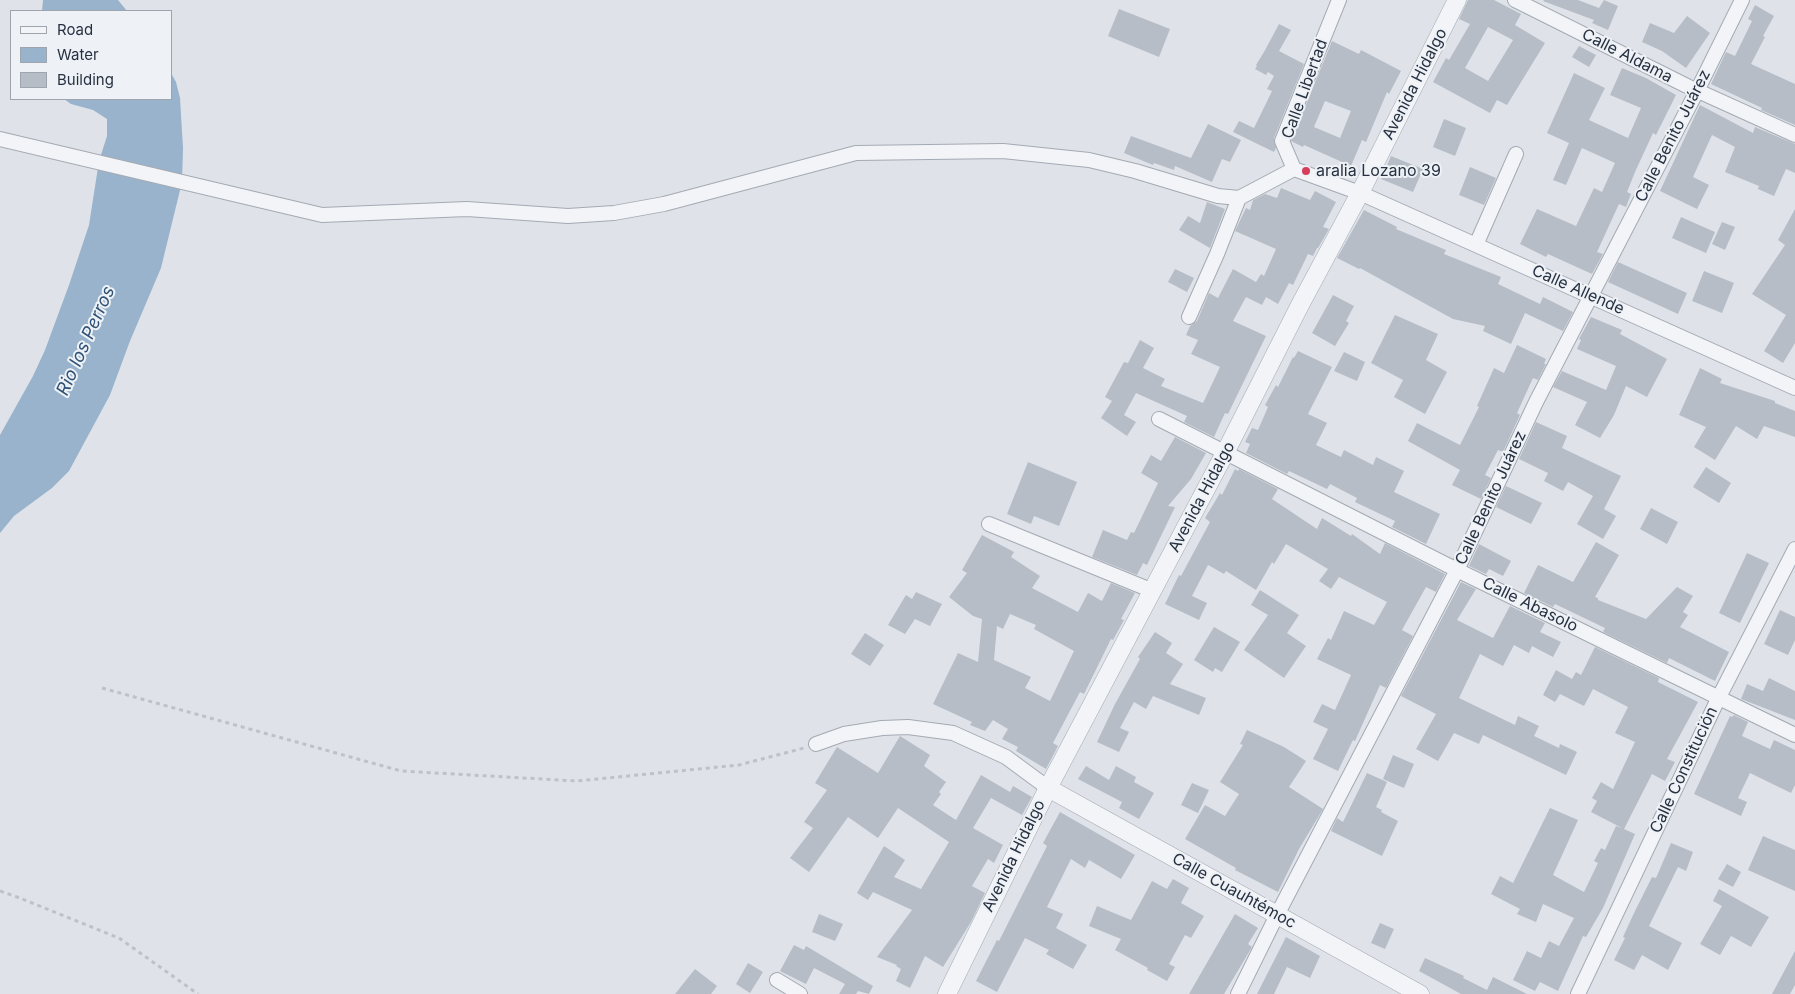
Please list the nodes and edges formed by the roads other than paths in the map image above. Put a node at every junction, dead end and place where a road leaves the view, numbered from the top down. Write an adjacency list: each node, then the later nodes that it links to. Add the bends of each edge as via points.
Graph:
1 (1339, 0): 9 (street, Calle Libertad, via 1282,141)
2 (1457, 0): 10 (street, Avenida Hidalgo)
3 (1515, 0): 5 (street, Calle Aldama)
4 (1742, 0): 5 (street, Calle Benito Juárez)
5 (1697, 91): 6 (street, Calle Aldama); 13 (street, Calle Benito Juárez)
6 (1795, 135)
7 (0, 139): 11 (street, via 322,215 467,209 568,216 614,213 664,204 856,153 1003,150 1089,160 1218,196)
8 (1516, 154): 12 (street)
9 (1294, 170): 10 (street); 11 (street)
10 (1360, 193): 12 (street, Calle Allende); 17 (street, Avenida Hidalgo)
11 (1239, 198): 14 (street)
12 (1476, 245): 13 (street, Calle Allende)
13 (1591, 296): 15 (street, Calle Allende); 21 (street, Calle Benito Juárez, via 1536,402)
14 (1188, 317)
15 (1795, 388)
16 (1159, 419): 17 (street, Calle Abasolo)
17 (1225, 454): 21 (street, Calle Abasolo); 22 (street, Avenida Hidalgo)
18 (989, 524): 22 (street)
19 (1795, 549): 20 (street, Calle Constitución)
20 (1791, 566): 23 (street, Calle Constitución)
21 (1458, 570): 23 (street, Calle Abasolo); 27 (street, Calle Benito Juárez)
22 (1153, 591): 26 (street, Avenida Hidalgo)
23 (1719, 697): 24 (street, Calle Abasolo); 33 (street, Calle Constitución)
24 (1795, 735)
25 (816, 744): 26 (street, via 844,734 882,728 908,727 944,732 1006,757)
26 (1048, 788): 27 (street, Calle Cuauhtémoc); 30 (street, Avenida Hidalgo)
27 (1277, 914): 31 (street, Calle Benito Juárez); 32 (street, Calle Cuauhtémoc)
28 (777, 980): 29 (street)
29 (800, 994)
30 (947, 994)
31 (1238, 994)
32 (1420, 994)
33 (1578, 994)

